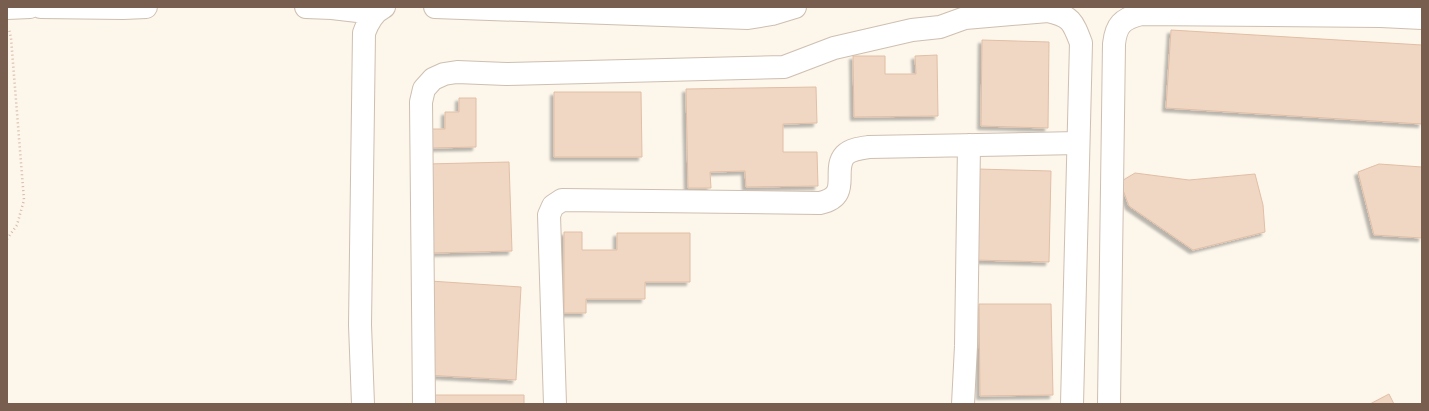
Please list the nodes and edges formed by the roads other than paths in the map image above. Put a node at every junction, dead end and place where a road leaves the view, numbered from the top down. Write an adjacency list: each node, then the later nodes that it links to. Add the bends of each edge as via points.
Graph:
1 (30, 7): 7 (street)
2 (41, 7): 3 (street)
3 (146, 7)
4 (306, 7): 8 (street)
5 (435, 7): 6 (street, via 748,18)
6 (795, 7)
7 (7, 8)
8 (332, 8): 9 (street)
9 (380, 9): 13 (street, via 368,23 364,33 360,325)
10 (1422, 18): 18 (street, via 1141,14 1130,16 1122,22 1115,32 1114,44)
11 (1078, 143): 12 (street); 14 (street, via 1081,43 1073,24 1061,14 1048,11 965,18 940,27 912,30 834,48 784,67 444,74 433,79 424,89 421,102); 17 (street)
12 (969, 145): 15 (street, via 856,149 846,154 841,161 839,189 828,202 562,200 552,206 549,215); 16 (street)
13 (363, 404)
14 (424, 404)
15 (555, 404)
16 (963, 404)
17 (1072, 404)
18 (1109, 404)

